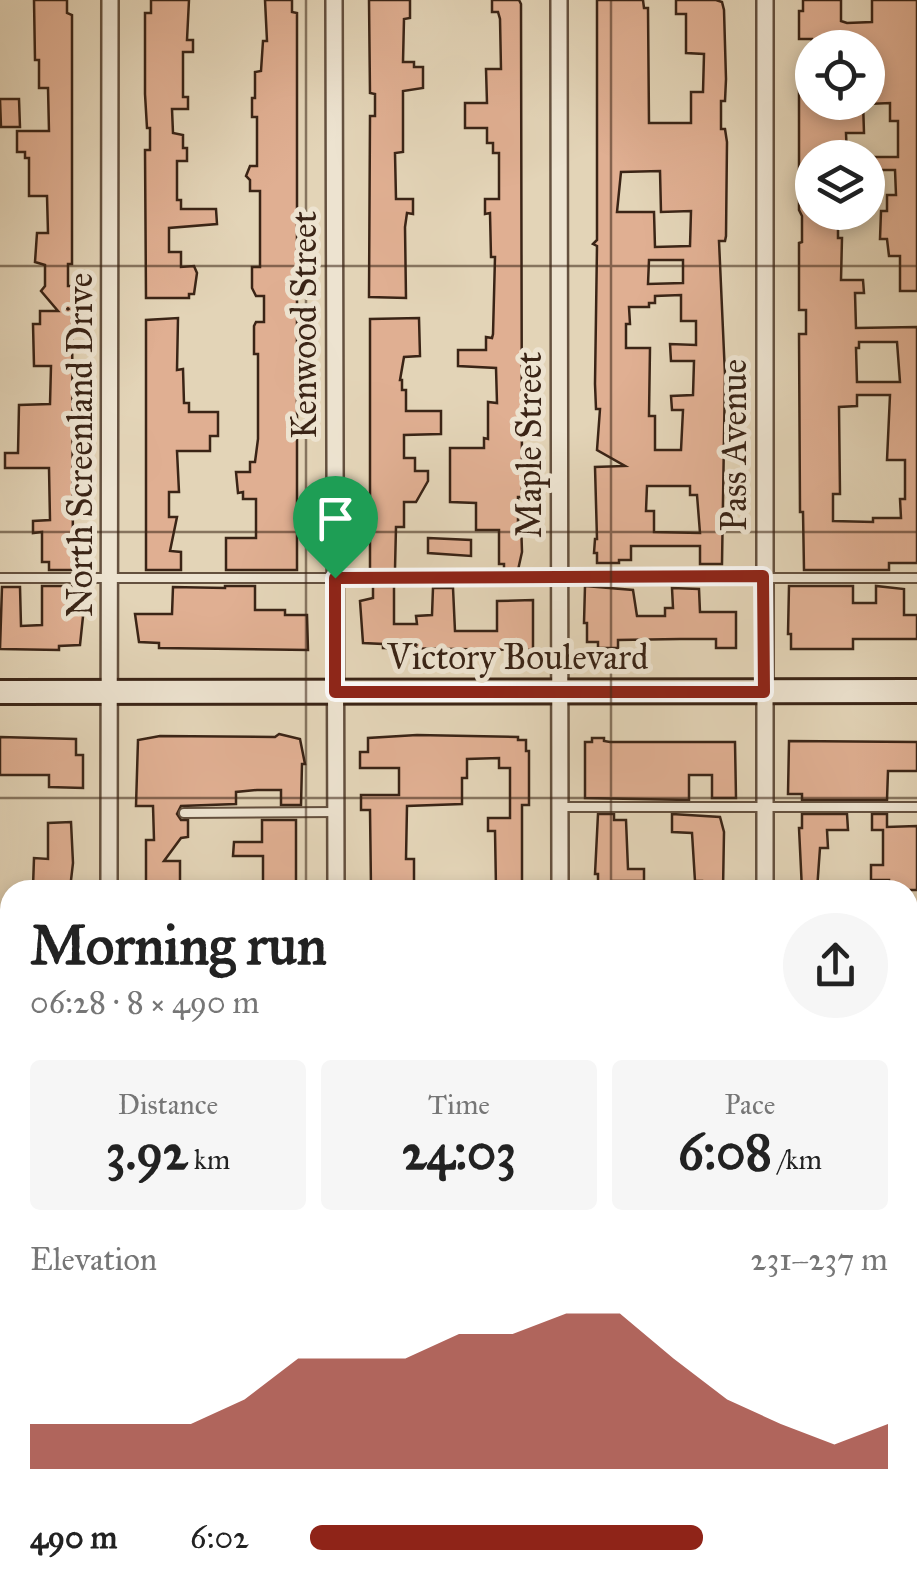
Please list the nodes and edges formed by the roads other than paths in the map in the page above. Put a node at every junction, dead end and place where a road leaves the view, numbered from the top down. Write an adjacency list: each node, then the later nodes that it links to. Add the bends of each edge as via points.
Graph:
1 (110, 0): 7 (street, North Screenland Drive)
2 (334, 0): 8 (street, Kenwood Street)
3 (559, 0): 9 (street, Maple Street)
4 (765, 0): 5 (street, Pass Avenue)
5 (763, 576): 9 (lane); 10 (lane); 16 (street, Pass Avenue)
6 (0, 578): 7 (lane)
7 (111, 578): 8 (lane); 13 (street, North Screenland Drive)
8 (335, 578): 9 (lane); 14 (street, Kenwood Street)
9 (559, 578): 15 (street, Maple Street)
10 (917, 578)
11 (917, 691): 16 (main road, Victory Boulevard)
12 (0, 692): 13 (main road, Victory Boulevard)
13 (110, 692): 14 (main road, Victory Boulevard); 22 (street, North Screenland Drive)
14 (335, 692): 15 (main road, Victory Boulevard); 20 (street, Kenwood Street)
15 (560, 692): 16 (main road, Victory Boulevard); 17 (street, Maple Street)
16 (764, 692): 18 (street, Pass Avenue)
17 (560, 807): 18 (lane); 24 (street, Maple Street)
18 (765, 807): 19 (lane); 25 (street, Pass Avenue)
19 (917, 807)
20 (336, 812): 21 (lane); 23 (street, Kenwood Street)
21 (184, 813)
22 (110, 880)
23 (336, 880)
24 (560, 880)
25 (765, 880)

